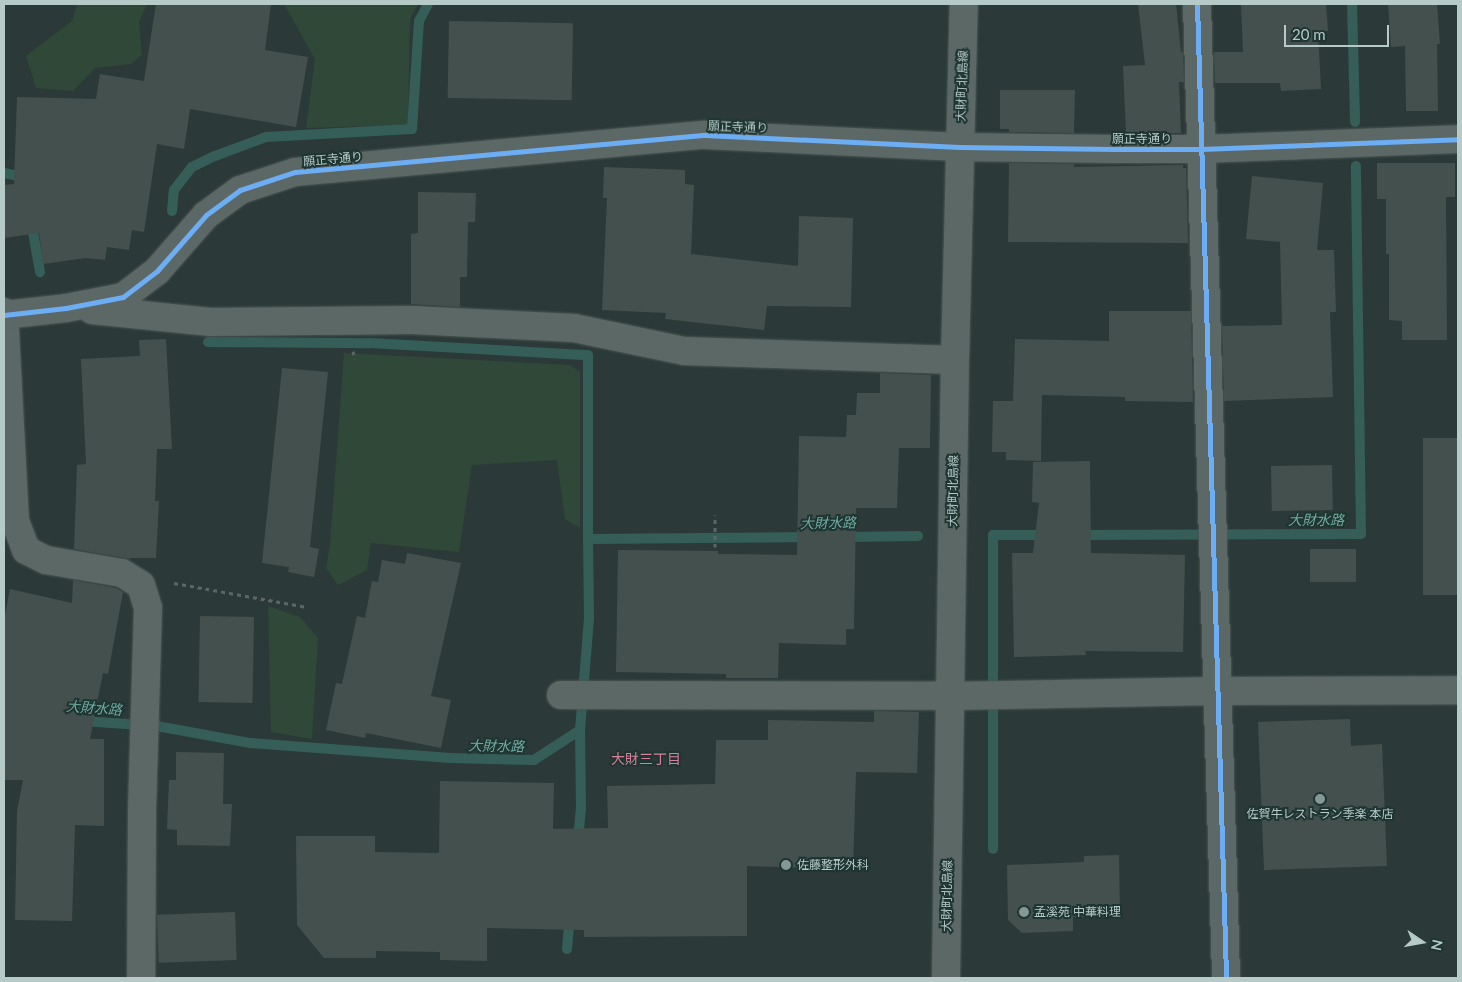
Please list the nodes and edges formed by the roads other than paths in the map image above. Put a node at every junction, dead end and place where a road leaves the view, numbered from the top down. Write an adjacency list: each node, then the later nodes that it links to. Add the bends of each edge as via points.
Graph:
1 (964, 4): 4 (street, 大財町北島線)
2 (1197, 4): 5 (street)
3 (1458, 139): 5 (street, 願正寺通り)
4 (960, 147): 5 (street, 願正寺通り); 6 (street, 願正寺通り, via 705,135 295,172 240,190 206,215 156,271 123,297); 8 (street, 大財町北島線)
5 (1201, 149): 10 (street)
6 (66, 308): 7 (street, 願正寺通り); 8 (street, via 210,322 412,320 574,328 684,351)
7 (4, 314): 13 (street, via 15,521 26,550 46,560 122,573 141,585 148,608)
8 (955, 360): 12 (street, 大財町北島線)
9 (1458, 690): 10 (street)
10 (1216, 691): 12 (street); 15 (street)
11 (561, 695): 12 (street)
12 (963, 696): 14 (street, 大財町北島線)
13 (141, 978)
14 (946, 978)
15 (1226, 978)

